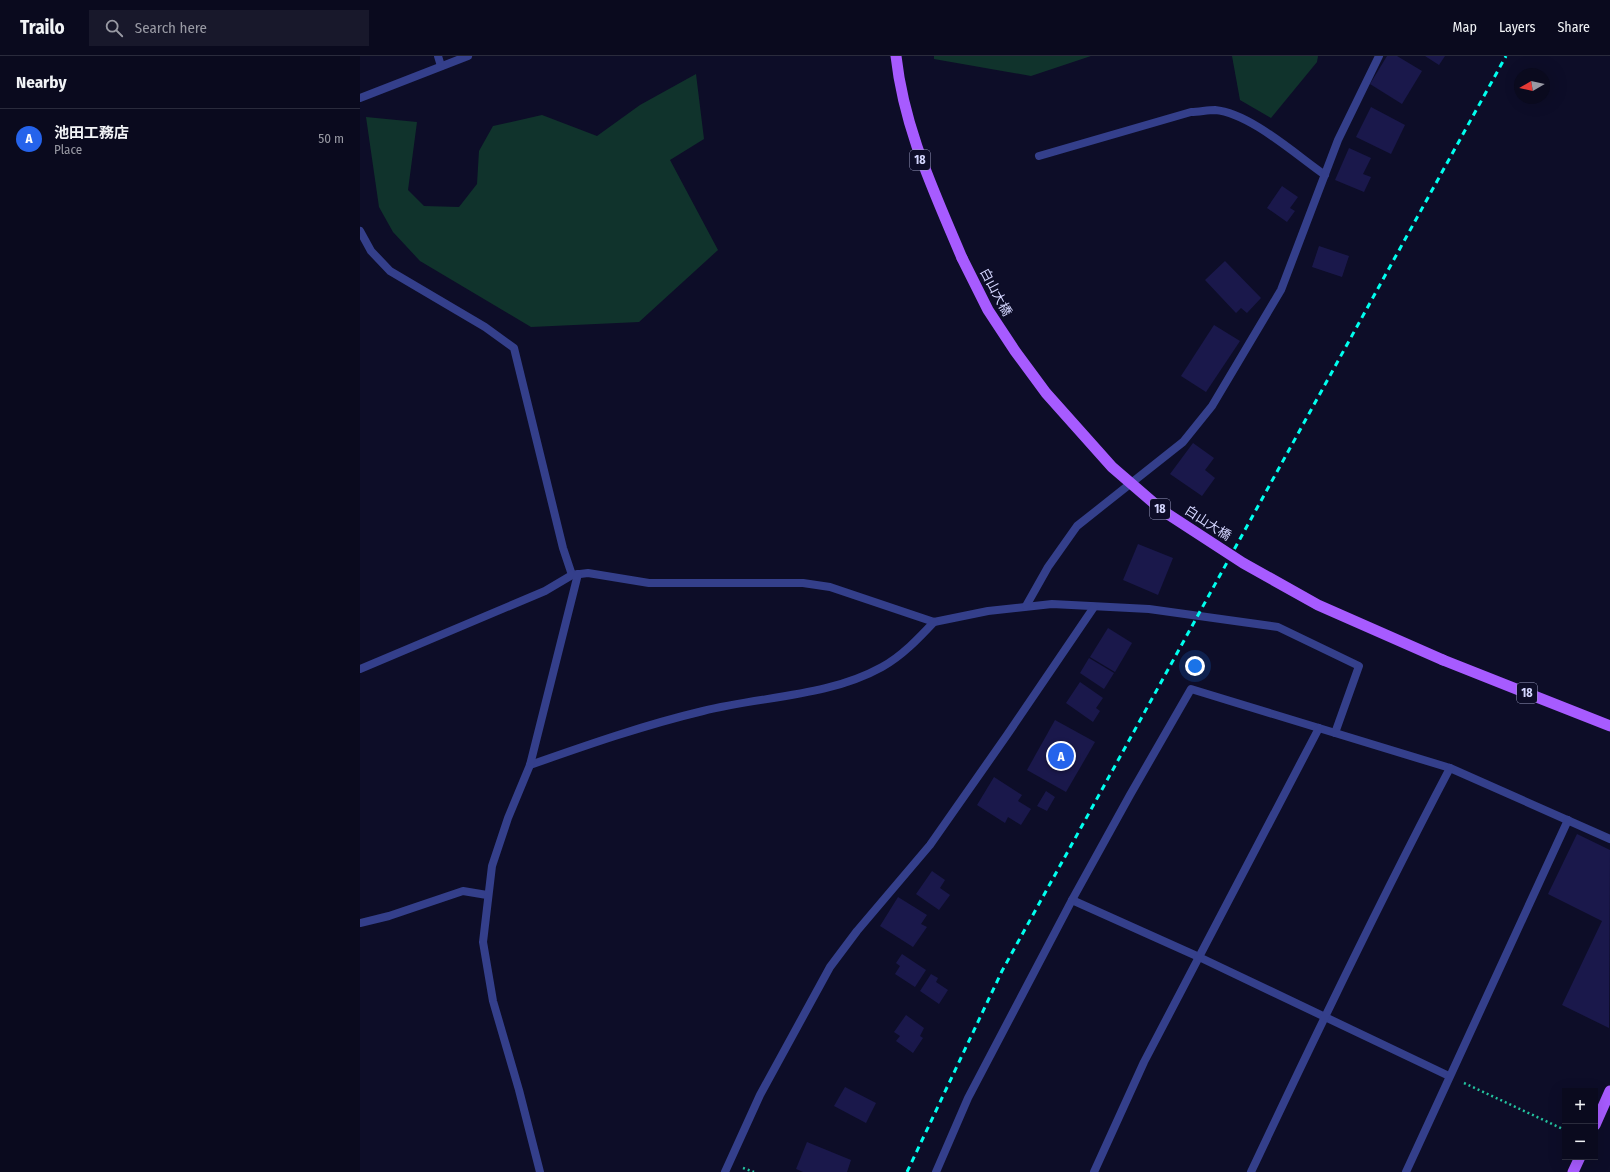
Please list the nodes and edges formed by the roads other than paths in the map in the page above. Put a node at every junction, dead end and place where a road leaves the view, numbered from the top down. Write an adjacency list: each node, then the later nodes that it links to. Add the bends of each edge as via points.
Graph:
1 (438, 56): 5 (street)
2 (468, 56): 5 (street)
3 (896, 56): 15 (main road, 白山大橋 / 18, bridge, via 907,121 921,163 962,258 988,310 1046,394 1112,466 1163,511 1243,563 1318,605 1443,660)
4 (1379, 56): 8 (street, via 1338,140)
5 (441, 66): 6 (street)
6 (360, 98)
7 (1039, 156): 8 (street, via 1191,112 1215,110 1234,114 1249,121)
8 (1325, 175): 11 (street, via 1281,290 1212,406 1183,442 1077,526 1048,567)
9 (360, 231): 10 (street, via 371,251 390,271 485,327 514,348 563,548)
10 (575, 574): 13 (street, via 588,573 649,583 810,584 830,587); 14 (street, via 545,591); 18 (street)
11 (1026, 606): 12 (street, via 1052,604); 13 (street)
12 (1094, 607): 17 (street, via 1149,609 1278,627 1359,666); 32 (street, via 930,845 830,967 760,1095)
13 (934, 622): 18 (street, via 913,644 882,667 843,685 704,710 599,741)
14 (360, 669)
15 (1610, 726)
16 (1319, 728): 17 (street); 23 (street, via 1191,689); 25 (street)
17 (1335, 732): 19 (street)
18 (530, 765): 22 (street, via 501,838 492,866)
19 (1450, 768): 20 (street); 26 (street)
20 (1568, 820): 21 (street); 27 (street)
21 (1610, 839)
22 (487, 895): 24 (street, via 463,891); 31 (street, via 483,942 492,1001)
23 (1072, 900): 25 (street); 33 (street, via 968,1098)
24 (360, 923)
25 (1199, 957): 26 (street); 34 (street, via 1144,1062)
26 (1324, 1016): 27 (street); 35 (street)
27 (1449, 1076): 36 (street)
28 (1610, 1091): 29 (main road)
29 (1598, 1117)
30 (1579, 1160): 37 (main road)
31 (540, 1172)
32 (725, 1172)
33 (936, 1172)
34 (1094, 1172)
35 (1251, 1172)
36 (1406, 1172)
37 (1573, 1172)

